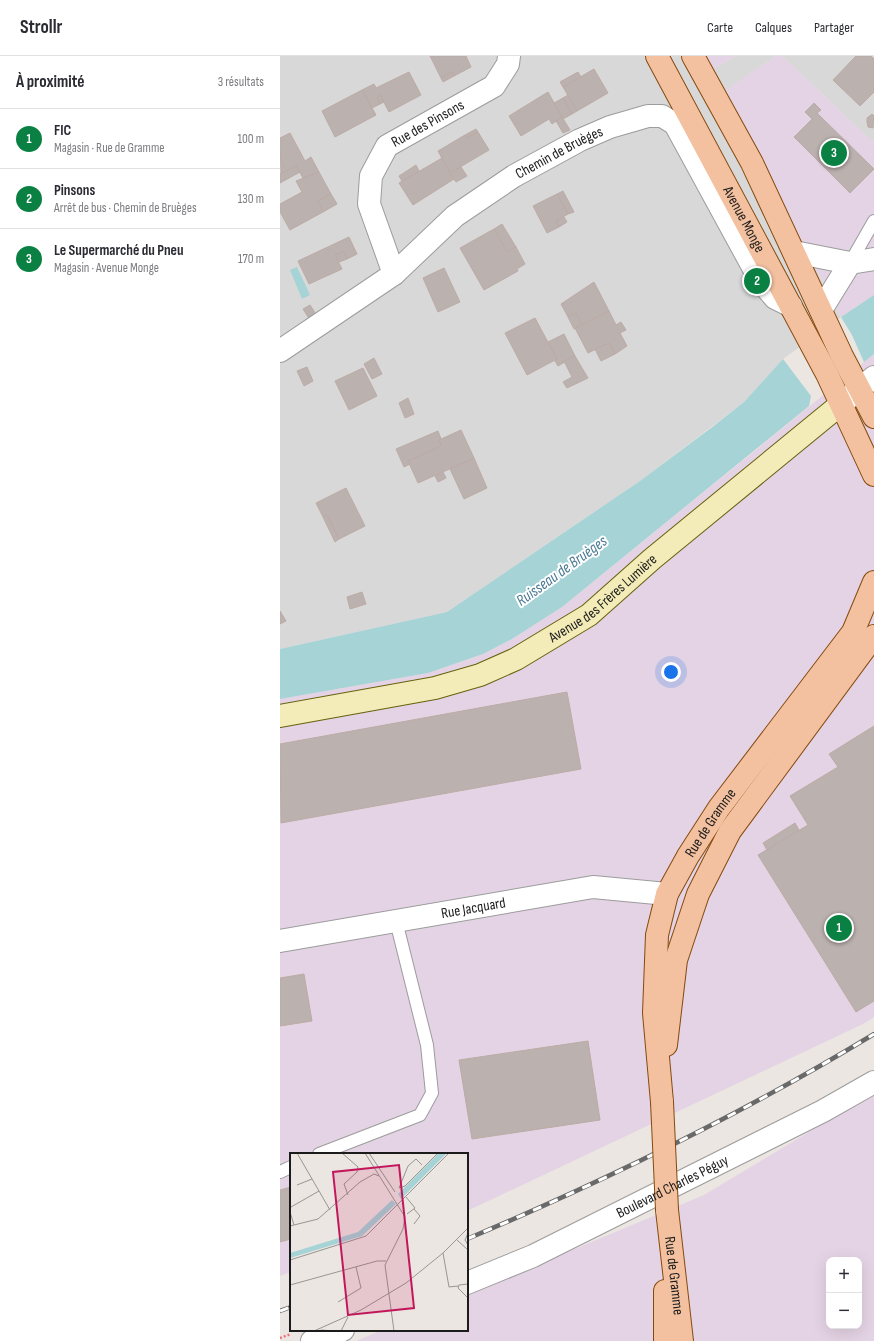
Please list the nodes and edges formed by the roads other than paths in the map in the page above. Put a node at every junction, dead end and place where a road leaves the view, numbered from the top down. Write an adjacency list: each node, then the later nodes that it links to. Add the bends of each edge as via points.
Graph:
1 (509, 56): 8 (street, Rue des Pinsons, via 508,64 494,86 387,146 374,170 371,176 369,204)
2 (658, 56): 9 (main road, Avenue Monge)
3 (693, 56): 5 (main road, Avenue Monge, via 752,163)
4 (874, 221): 7 (lane)
5 (794, 252): 7 (street); 10 (main road, Avenue Monge)
6 (874, 259): 7 (street)
7 (850, 263): 10 (street)
8 (394, 274): 9 (street, Chemin de Bruèges, via 455,216 514,176 580,140 610,127 648,116 662,116 675,124 760,280 775,298); 11 (street, Chemin de Bruèges)
9 (791, 306): 13 (main road, Avenue Monge)
10 (821, 310): 12 (main road, Avenue Monge)
11 (280, 351)
12 (867, 383): 13 (street, Avenue des Frères Lumière); 14 (main road)
13 (841, 404): 15 (main road); 18 (street, Avenue des Frères Lumière, via 652,559 588,615 516,659 480,675 435,688)
14 (874, 417)
15 (874, 475)
16 (874, 582): 19 (main road, Rue de Gramme, via 853,632 720,808 688,856)
17 (874, 636): 23 (main road, Rue de Gramme, via 730,831 698,894 676,960)
18 (280, 716)
19 (667, 894): 20 (street, Rue Jacquard, via 593,887); 23 (main road, Rue de Gramme, via 657,935 654,1013)
20 (396, 921): 21 (street, Rue Jacquard); 24 (lane, via 427,1045 432,1093 420,1115)
21 (280, 941)
22 (874, 1082): 28 (street, Boulevard Charles Péguy, via 823,1111 533,1256)
23 (662, 1102): 27 (main road, Rue de Gramme, bridge)
24 (322, 1153)
25 (290, 1167): 26 (lane)
26 (280, 1172)
27 (667, 1210): 30 (main road, Rue de Gramme); 32 (main road, Rue de Gramme)
28 (468, 1283)
29 (340, 1331): 31 (street)
30 (664, 1337)
31 (312, 1341)
32 (682, 1341)

